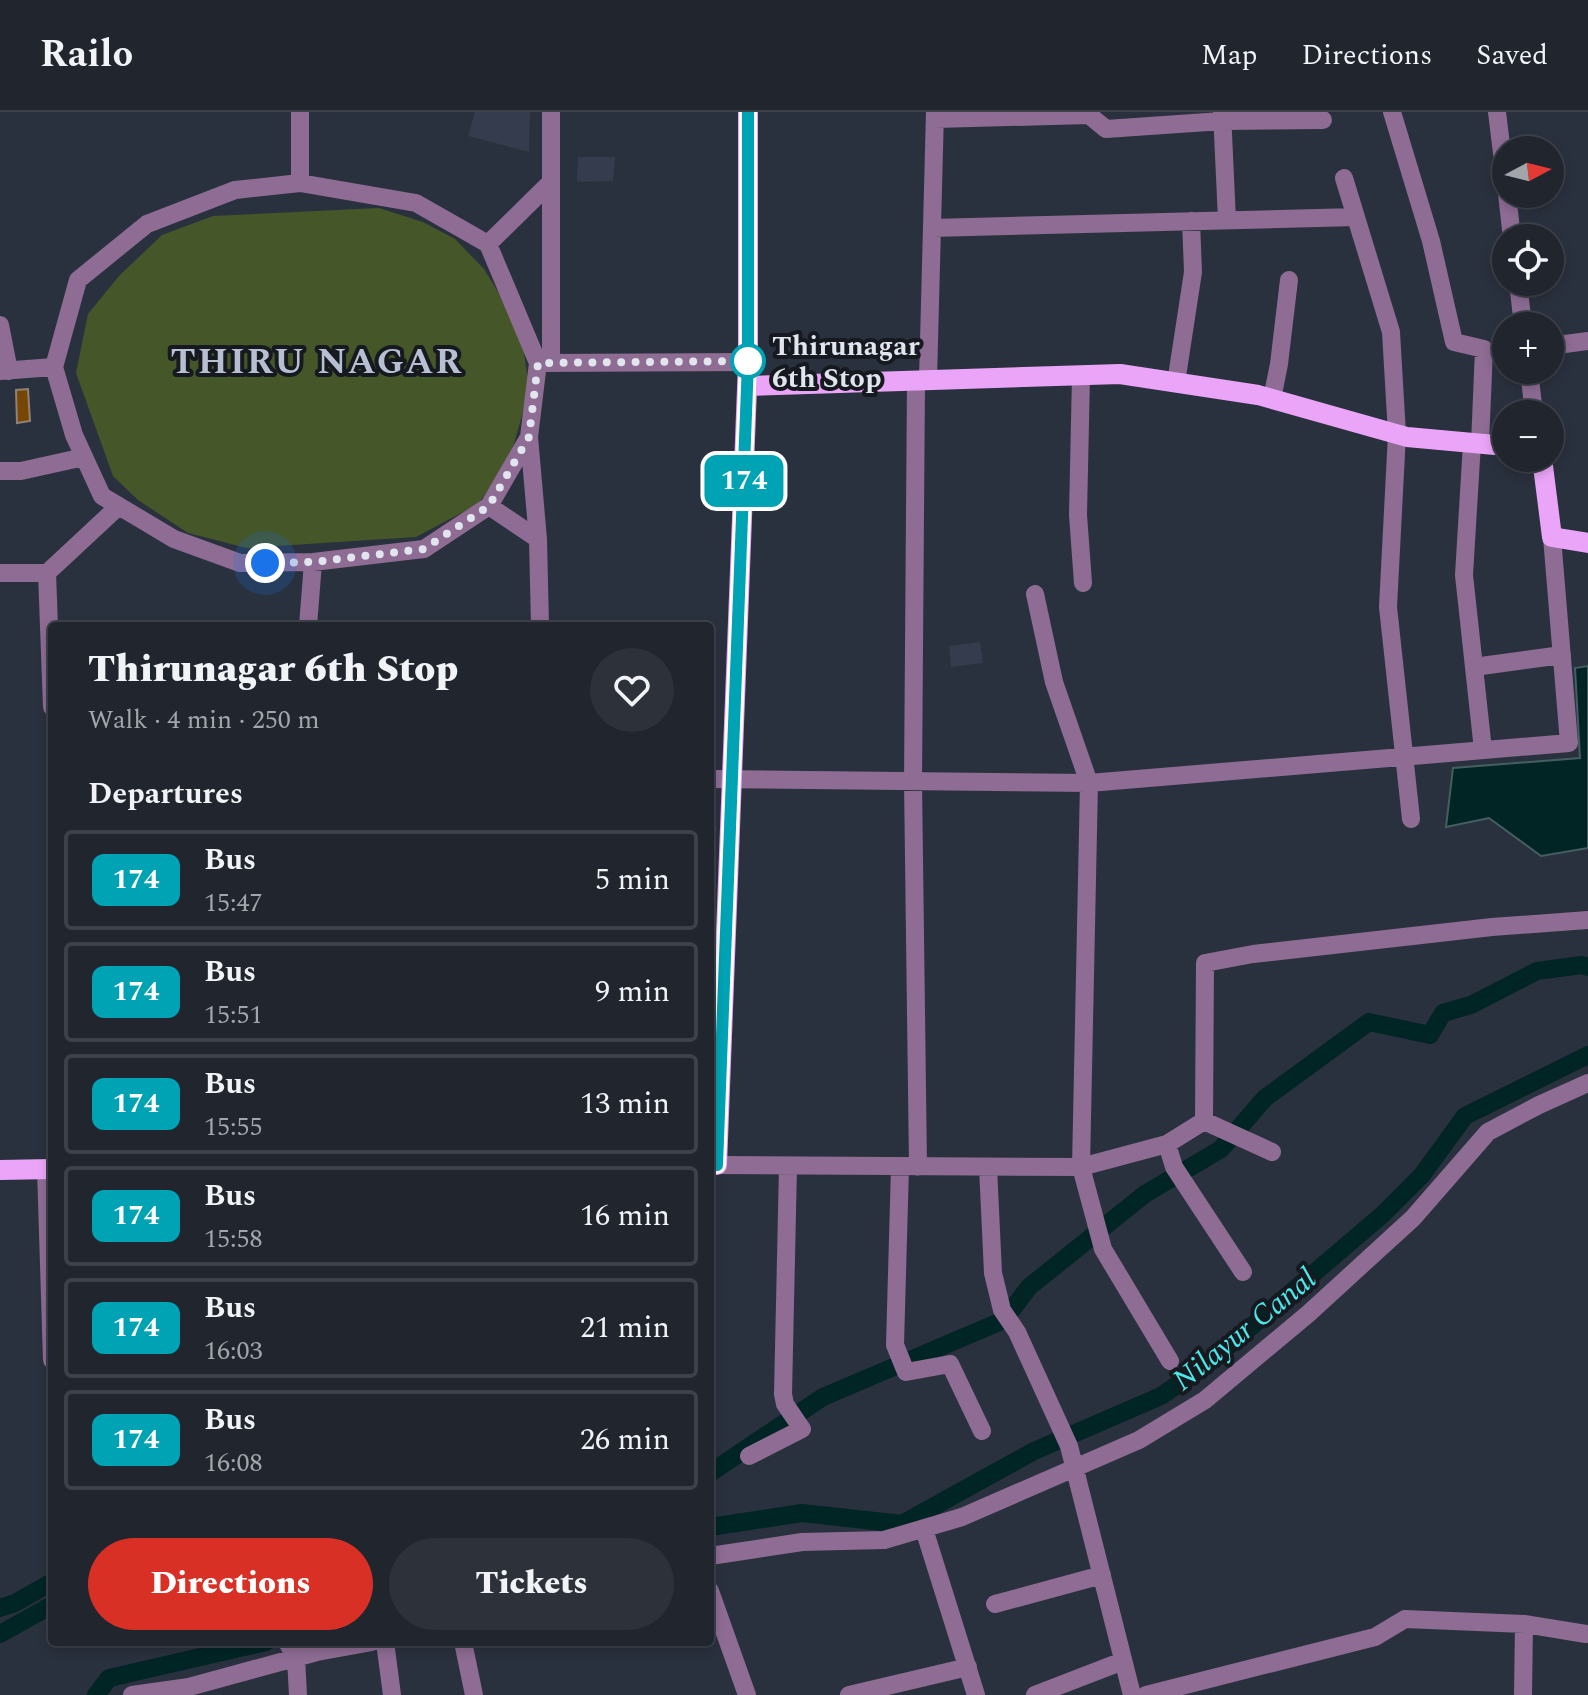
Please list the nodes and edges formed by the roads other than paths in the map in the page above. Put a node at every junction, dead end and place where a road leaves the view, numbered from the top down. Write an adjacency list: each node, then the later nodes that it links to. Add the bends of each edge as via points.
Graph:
1 (300, 112): 12 (street)
2 (551, 112): 11 (street)
3 (748, 112): 22 (main road)
4 (1392, 112): 33 (street, via 1431,241 1454,342 1484,349)
5 (1497, 112): 9 (street)
6 (935, 116): 7 (street, via 1089,115 1106,129); 16 (street)
7 (1222, 116): 8 (street); 14 (street)
8 (1323, 120)
9 (1500, 136)
10 (1344, 178): 13 (street)
11 (551, 182): 17 (street); 23 (street)
12 (300, 183): 17 (street, via 416,203); 24 (street, via 235,190 147,224 78,280)
13 (1356, 217): 14 (street); 31 (street, via 1391,332)
14 (1227, 220): 15 (street)
15 (1191, 221): 16 (street); 28 (street, via 1193,272)
16 (932, 228): 27 (street)
17 (488, 244): 23 (street)
18 (1289, 280): 30 (street)
19 (0, 325): 25 (street)
20 (1588, 341): 21 (street)
21 (1564, 344)
22 (748, 362): 23 (street); 29 (main road)
23 (545, 363): 32 (street)
24 (54, 367): 25 (street); 35 (street)
25 (4, 371)
26 (1081, 376): 27 (main road); 28 (main road, via 1120,374); 46 (street, via 1078,515)
27 (922, 381): 29 (main road); 57 (street)
28 (1176, 383): 30 (main road)
29 (747, 386): 56 (main road)
30 (1272, 399): 31 (main road)
31 (1397, 434): 33 (main road); 54 (street, via 1388,607)
32 (529, 437): 39 (street); 41 (street)
33 (1476, 443): 34 (main road); 52 (street, via 1464,575)
34 (1492, 445)
35 (84, 457): 36 (street); 38 (street, via 102,496)
36 (0, 471)
37 (1544, 472): 40 (main road)
38 (119, 506): 43 (street, via 174,539 240,563); 45 (street)
39 (489, 506): 41 (street); 43 (street, via 424,549)
40 (1552, 537): 42 (main road); 51 (street)
41 (538, 539): 50 (street)
42 (1588, 543)
43 (313, 562): 49 (street)
44 (0, 573): 45 (street)
45 (47, 573): 48 (street)
46 (1083, 583)
47 (1035, 594): 58 (street, via 1054,682)
48 (49, 622)
49 (308, 622)
50 (540, 622)
51 (1562, 655): 52 (street); 53 (street, via 1569,743)
52 (1474, 667): 53 (street)
53 (1483, 750): 54 (street)
54 (1404, 757): 58 (street); 59 (street)
55 (714, 779): 56 (street)
56 (732, 779): 57 (street); 64 (main road)
57 (913, 781): 58 (street); 68 (street)
58 (1089, 783): 70 (street)
59 (1411, 819)
60 (1588, 920): 62 (street, via 1205,963)
61 (1588, 1083): 77 (street, via 1488,1132 1413,1218 1205,1400 1139,1440)
62 (1204, 1121): 63 (street); 65 (street)
63 (1167, 1144): 70 (street); 73 (street, via 1174,1167)
64 (714, 1145)
65 (1272, 1152)
66 (714, 1165): 67 (street)
67 (788, 1167): 68 (street); 76 (street, via 783,1394 802,1429)
68 (909, 1167): 69 (street); 75 (street, via 895,1345 906,1372 950,1364)
69 (988, 1167): 70 (street); 77 (street, via 993,1273 1002,1310 1017,1332)
70 (1081, 1167): 74 (street, via 1103,1249)
71 (48, 1169): 72 (main road)
72 (0, 1170)
73 (1243, 1272)
74 (1170, 1361)
75 (982, 1431)
76 (749, 1456)
77 (1076, 1468): 78 (street); 80 (street)
78 (924, 1529): 79 (street, via 884,1540 802,1542); 90 (street)
79 (714, 1555)
80 (1102, 1575): 82 (street); 89 (street)
81 (714, 1602): 95 (street)
82 (995, 1604)
83 (1524, 1624): 84 (street); 100 (street, via 1405,1619 1375,1637); 101 (street)
84 (1586, 1634)
85 (325, 1646): 88 (street)
86 (386, 1646): 93 (street)
87 (464, 1646): 94 (street)
88 (290, 1649): 91 (street, via 189,1687); 92 (street)
89 (1123, 1661): 98 (street); 99 (street)
90 (968, 1667): 96 (street); 97 (street)
91 (132, 1695)
92 (298, 1695)
93 (392, 1695)
94 (474, 1695)
95 (747, 1695)
96 (849, 1695)
97 (976, 1695)
98 (1035, 1695)
99 (1132, 1695)
100 (1146, 1695)
101 (1523, 1695)

